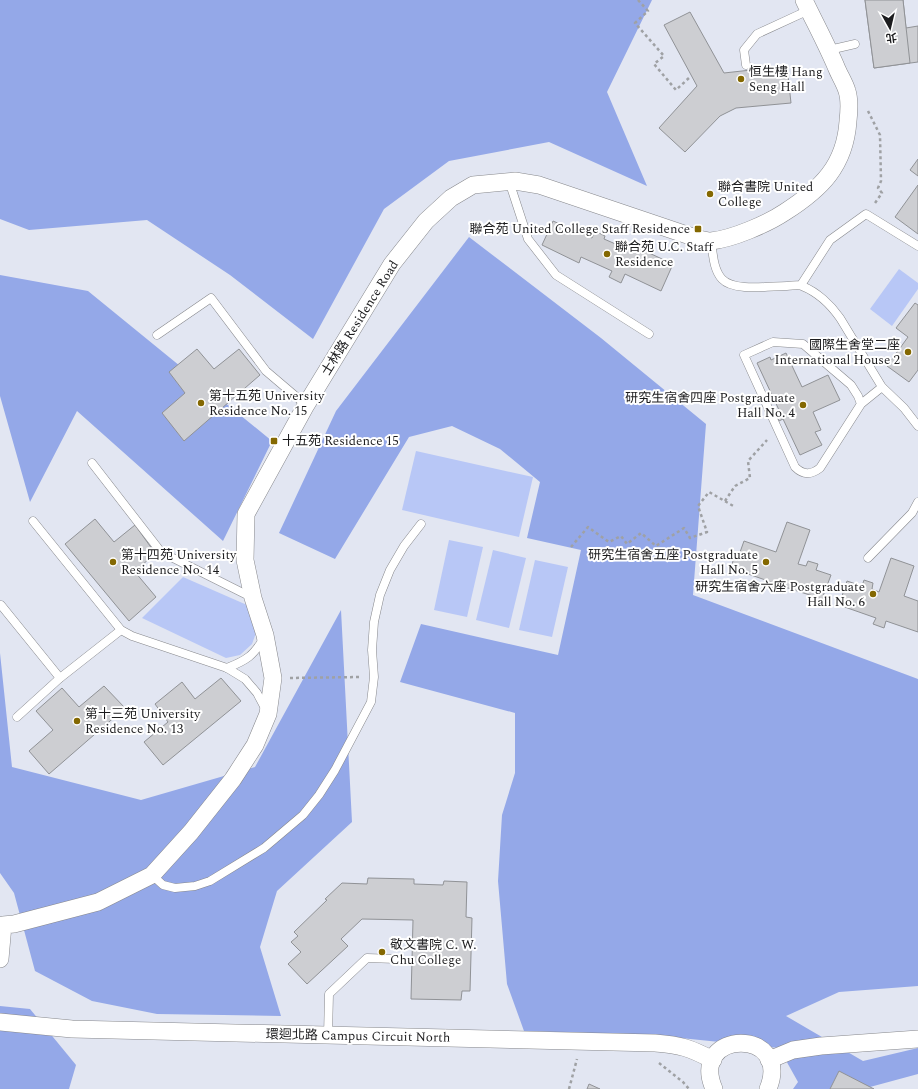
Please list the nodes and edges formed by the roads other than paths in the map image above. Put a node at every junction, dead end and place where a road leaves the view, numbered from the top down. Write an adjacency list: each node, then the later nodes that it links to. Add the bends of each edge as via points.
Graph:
1 (806, 5): 3 (street, 士林路 Residence Road); 4 (lane, via 757,34 744,50)
2 (855, 44): 3 (lane)
3 (829, 50): 6 (street, 士林路 Residence Road, via 847,92 849,112 847,132 834,169 802,202 780,216 757,227)
4 (746, 64)
5 (509, 181): 6 (street, 士林路 Residence Road, via 539,185); 9 (lane, via 528,239 556,275); 13 (street, 士林路 Residence Road, via 473,185 451,198 426,222 392,264)
6 (711, 241): 8 (lane, via 718,273 728,284 742,287)
7 (918, 246): 8 (lane, via 866,214 830,240)
8 (801, 286): 11 (lane, via 834,310)
9 (649, 334)
10 (158, 335): 13 (lane, via 211,298 266,371)
11 (882, 387): 12 (lane); 14 (lane)
12 (861, 404): 12 (lane, via 851,385 803,344 773,342 744,355 795,467 805,474 820,468)
13 (306, 405): 20 (street, 士林路 Residence Road, via 246,514 245,560)
14 (918, 426)
15 (92, 463): 20 (lane, via 161,552)
16 (918, 502): 19 (lane, via 912,513)
17 (33, 521): 22 (lane)
18 (421, 524): 28 (lane, via 390,570 380,595 374,622 374,677 371,702 319,795 303,815 264,848 210,881 175,888 163,885)
19 (868, 558)
20 (254, 598): 23 (street, 士林路 Residence Road)
21 (1, 605): 25 (lane)
22 (121, 630): 24 (lane); 25 (lane)
23 (265, 636): 24 (lane, via 256,651 243,662); 26 (street, 士林路 Residence Road, via 273,678)
24 (227, 668): 26 (lane, via 245,679 257,692)
25 (60, 678): 27 (lane)
26 (268, 714): 28 (street, 士林路 Residence Road, via 255,745 234,779)
27 (17, 717)
28 (152, 876): 29 (street, 士林路 Residence Road, via 98,902 14,924)
29 (1, 924): 30 (street, 士林路 Residence Road)
30 (0, 959)
31 (396, 959): 33 (lane, via 367,958 329,994)
32 (0, 1022): 33 (street, 環迴北路 Campus Circuit North, via 72,1029)
33 (328, 1036): 35 (street, 環迴北路 Campus Circuit North, via 655,1042 679,1045)
34 (918, 1039): 36 (street, via 821,1046 793,1050)
35 (713, 1060): 36 (street, via 726,1046 736,1043 755,1046); 37 (street, via 710,1076)
36 (769, 1060): 38 (street, via 772,1070)
37 (714, 1089)
38 (768, 1089)

